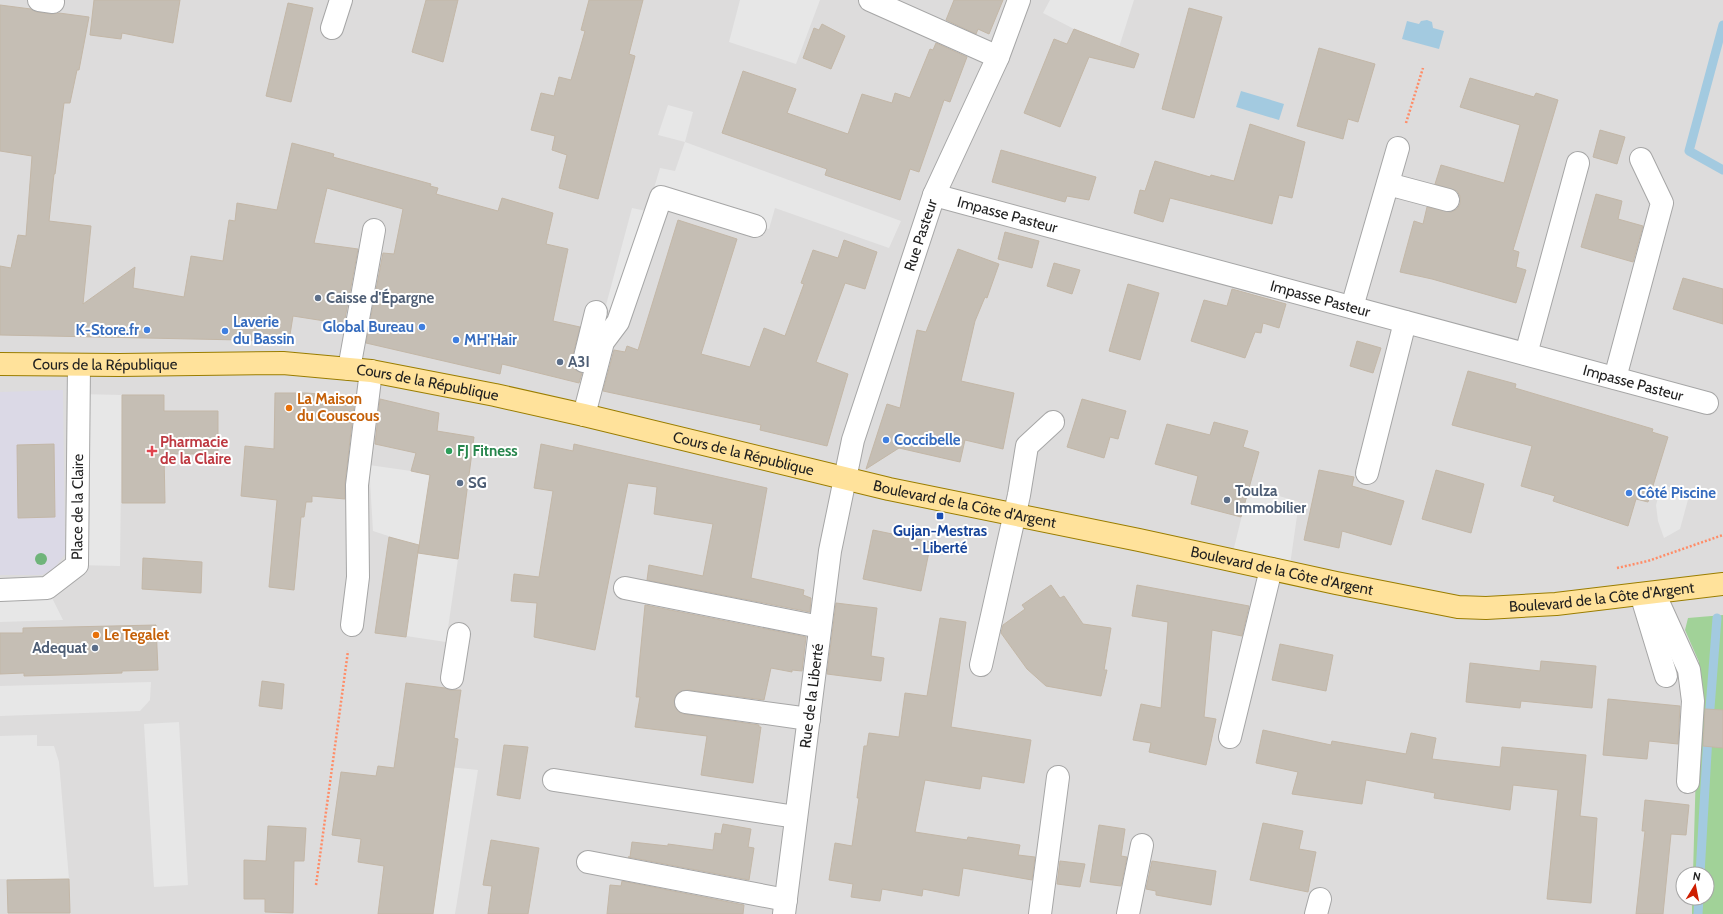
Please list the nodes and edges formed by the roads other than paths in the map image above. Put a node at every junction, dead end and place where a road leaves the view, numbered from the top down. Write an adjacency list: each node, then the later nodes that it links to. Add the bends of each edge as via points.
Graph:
1 (340, 0): 4 (street)
2 (870, 0): 5 (street)
3 (1019, 0): 5 (street, Rue Pasteur)
4 (332, 28)
5 (998, 57): 10 (street, Rue Pasteur)
6 (1398, 148): 9 (street)
7 (1641, 159): 22 (street, via 1662,203)
8 (1578, 163): 17 (street)
9 (1388, 184): 11 (street); 14 (street)
10 (934, 196): 14 (street, Impasse Pasteur); 27 (street, Rue Pasteur, via 853,440)
11 (1448, 200)
12 (755, 226): 24 (street, via 661,197 618,322 603,342)
13 (374, 230): 20 (street)
14 (1352, 307): 16 (street, Impasse Pasteur)
15 (596, 312): 24 (street)
16 (1405, 322): 17 (street, Impasse Pasteur); 26 (street)
17 (1526, 354): 22 (street, Impasse Pasteur)
18 (0, 364): 19 (main road, Cours de la République)
19 (79, 364): 20 (main road, Cours de la République, via 282,363); 32 (street, Place de la Claire, via 77,565 47,588)
20 (349, 369): 21 (main road, Cours de la République)
21 (371, 371): 24 (main road, Cours de la République); 34 (street, via 357,485 358,577)
22 (1615, 378): 23 (street, Impasse Pasteur)
23 (1707, 403)
24 (578, 414): 27 (main road, Cours de la République)
25 (1053, 422): 28 (street, via 1027,446)
26 (1367, 473)
27 (846, 479): 28 (main road, Boulevard de la Côte d'Argent); 35 (street, Rue de la Liberté, via 830,551)
28 (1014, 514): 29 (main road, Boulevard de la Côte d'Argent); 37 (street)
29 (1271, 569): 33 (main road, Boulevard de la Côte d'Argent, via 1458,607 1520,607); 42 (street)
30 (1723, 584): 33 (main road, Boulevard de la Côte d'Argent)
31 (624, 588): 35 (street)
32 (0, 590)
33 (1648, 593): 38 (street); 45 (street, via 1689,670 1693,701)
34 (352, 625)
35 (820, 627): 41 (street, Rue de la Liberté)
36 (459, 634): 39 (street)
37 (981, 665)
38 (1666, 676)
39 (452, 678)
40 (686, 702): 41 (street)
41 (809, 719): 46 (street, Rue de la Liberté)
42 (1230, 737)
43 (1058, 777): 50 (street)
44 (554, 780): 46 (street)
45 (1688, 782)
46 (796, 817): 49 (street, Rue de la Liberté)
47 (1142, 845): 51 (street)
48 (588, 862): 49 (street)
49 (785, 907)
50 (1040, 914)
51 (1128, 914)

